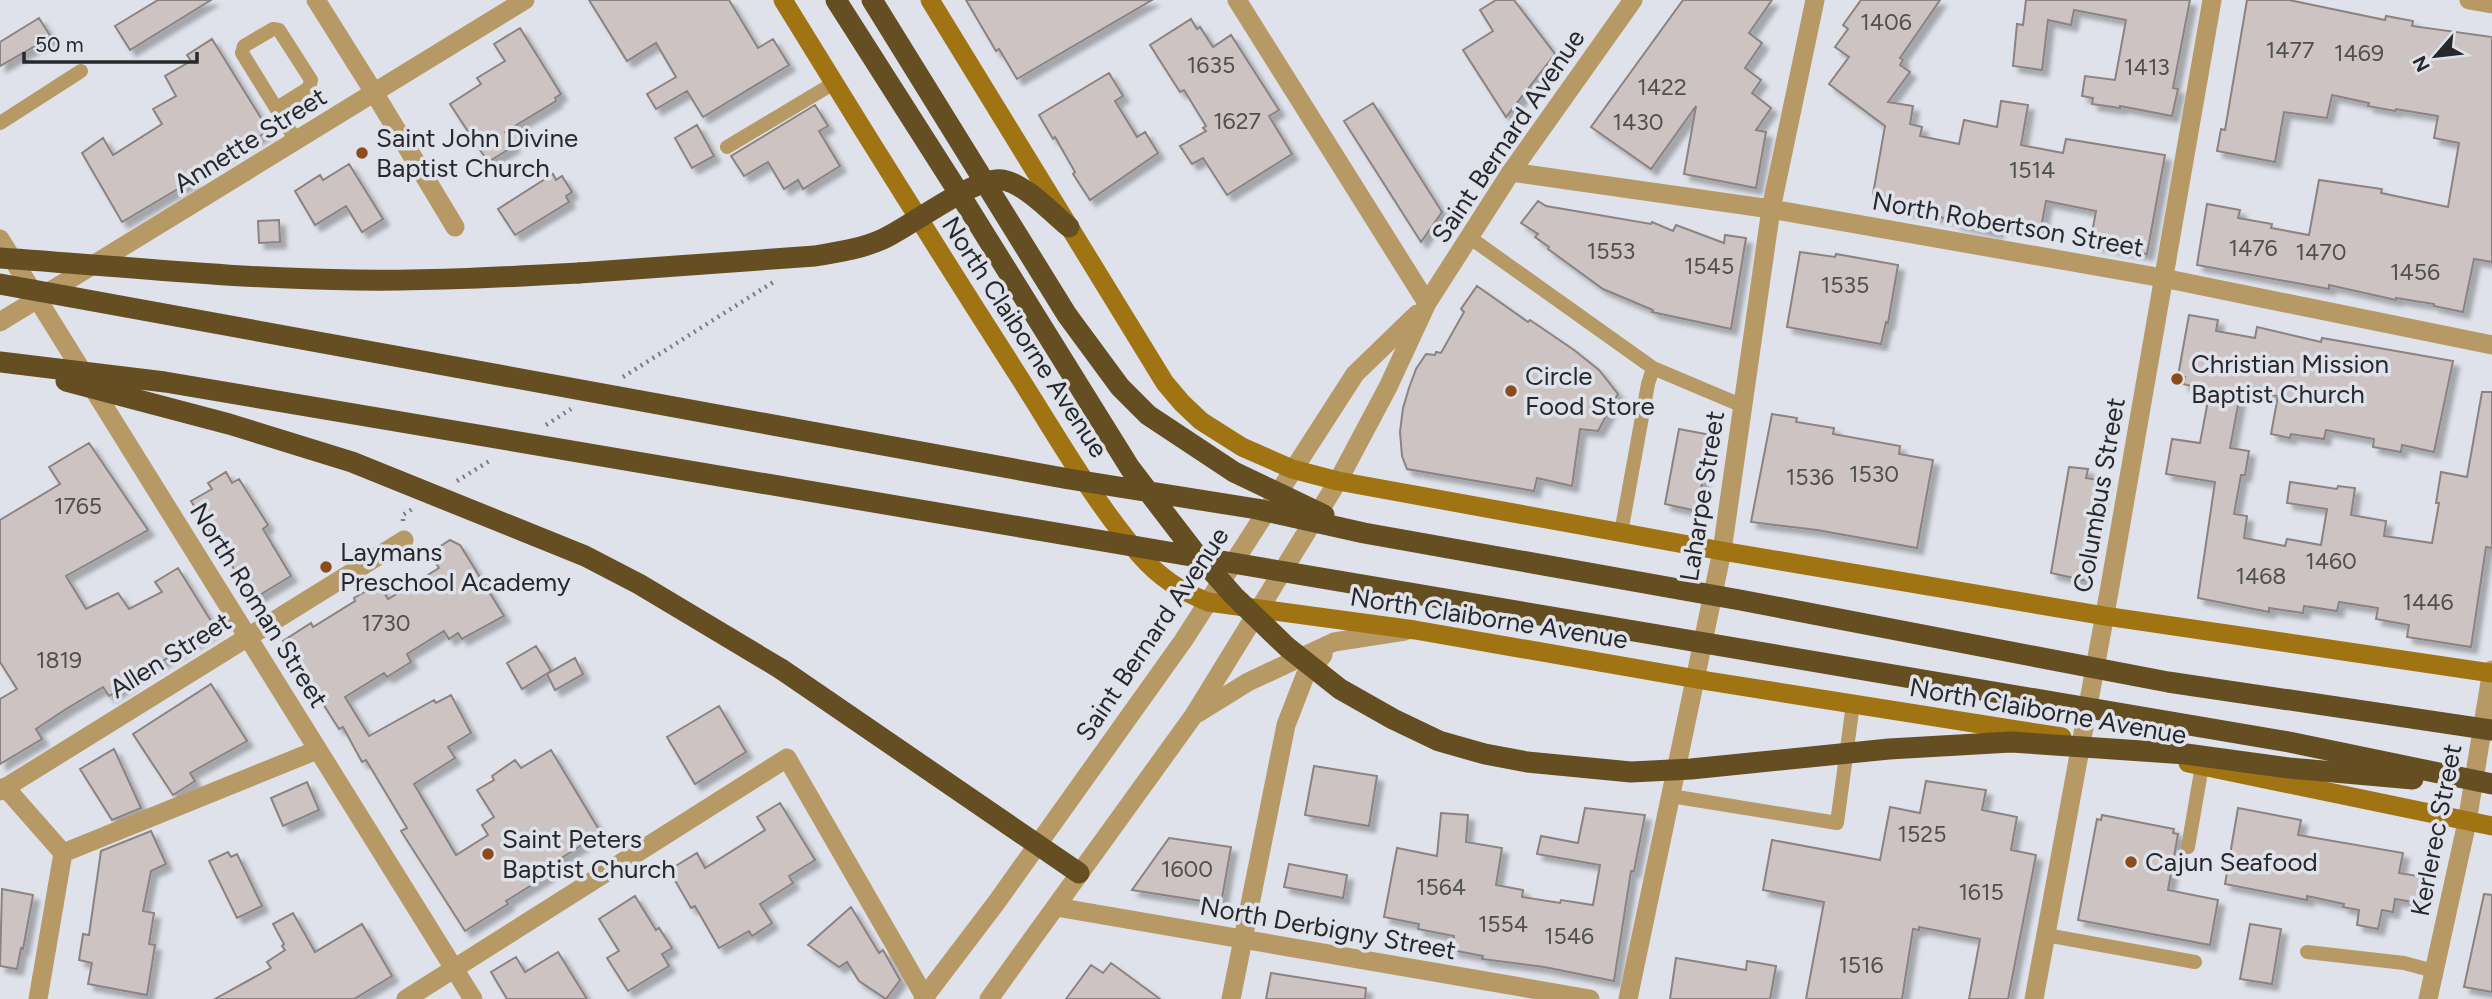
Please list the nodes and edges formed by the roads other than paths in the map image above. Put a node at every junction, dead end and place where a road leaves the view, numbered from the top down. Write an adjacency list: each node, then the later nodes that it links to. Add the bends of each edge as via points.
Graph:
1 (316, 0): 15 (street)
2 (525, 0): 15 (street, Annette Street)
3 (783, 0): 14 (main road, North Claiborne Avenue)
4 (836, 0): 57 (highway, bridge, via 1130,468 1162,511 1234,596 1287,647 1340,689 1439,741 1548,765 1631,772 2011,742 2186,754 2289,768)
5 (873, 0): 39 (highway, bridge, via 1067,315 1120,387 1148,415 1234,472)
6 (930, 0): 24 (main road)
7 (1633, 0): 20 (street, Saint Bernard Avenue)
8 (1815, 0): 21 (street, Laharpe Street)
9 (2212, 0): 28 (street, Columbus Street)
10 (2469, 0): 12 (street)
11 (1240, 1): 31 (street)
12 (2492, 4)
13 (81, 71): 17 (lane)
14 (834, 83): 19 (lane); 22 (main road, North Claiborne Avenue)
15 (375, 94): 18 (street, Annette Street); 23 (street)
16 (277, 108): 16 (lane, via 242,53 244,46 273,29 279,30 311,80 309,88); 18 (lane)
17 (0, 123)
18 (297, 142): 30 (street, Annette Street)
19 (727, 147)
20 (1511, 172): 21 (street, North Robertson Street); 25 (street, Saint Bernard Avenue)
21 (1772, 209): 28 (street, North Robertson Street); 36 (street, Laharpe Street)
22 (918, 220): 24 (highway, via 978,183 1004,180 1020,186); 27 (highway, bridge, via 882,240 815,256 466,279 354,280); 43 (main road, North Claiborne Avenue, via 1139,555 1178,589)
23 (455, 227)
24 (1069, 227): 37 (main road, via 1147,355 1182,403 1242,447)
25 (1469, 237): 31 (street, Saint Bernard Avenue); 35 (lane)
26 (0, 239): 30 (street, North Roman Street)
27 (0, 258)
28 (2163, 278): 33 (street, North Robertson Street); 45 (street, Columbus Street)
29 (0, 284): 39 (highway, bridge, via 1056,477 1257,509)
30 (38, 300): 32 (street, Annette Street); 47 (street, North Roman Street)
31 (1427, 303): 37 (street, Saint Bernard Avenue, via 1355,374); 38 (street, Saint Bernard Avenue)
32 (0, 322)
33 (2492, 345)
34 (0, 363): 57 (highway, bridge, via 164,382 1447,599 2289,742); 62 (highway, bridge, via 352,462 585,556 781,669)
35 (1653, 368): 36 (lane); 40 (lane)
36 (1743, 406): 42 (street, Laharpe Street)
37 (1292, 468): 38 (main road); 43 (street, Saint Bernard Avenue)
38 (1338, 481): 40 (main road); 44 (street, Saint Bernard Avenue)
39 (1364, 533): 53 (highway, bridge, via 2168,682)
40 (1621, 533): 42 (main road)
41 (404, 540): 47 (street, Allen Street)
42 (1722, 551): 45 (main road); 50 (street, Laharpe Street)
43 (1208, 602): 44 (main road, North Claiborne Avenue); 62 (street, Saint Bernard Avenue)
44 (1260, 610): 46 (main road, North Claiborne Avenue); 52 (street, Saint Bernard Avenue)
45 (2105, 616): 49 (main road); 54 (street, Columbus Street)
46 (1415, 630): 48 (street); 50 (main road, North Claiborne Avenue)
47 (250, 637): 55 (street, North Roman Street); 58 (street, Allen Street)
48 (1334, 642): 52 (street, via 1248,682); 68 (street, via 1305,676 1286,726)
49 (2492, 672): 60 (street, Kerlerec Street)
50 (1696, 679): 51 (main road, North Claiborne Avenue); 59 (street, Laharpe Street)
51 (1853, 704): 54 (main road, North Claiborne Avenue); 59 (lane, via 1837,823)
52 (1194, 715): 65 (street, Saint Bernard Avenue)
53 (2492, 730)
54 (2082, 741): 56 (main road, North Claiborne Avenue); 67 (street, Columbus Street)
55 (317, 750): 64 (street); 71 (street, North Roman Street)
56 (2203, 766): 60 (main road, North Claiborne Avenue); 63 (lane)
57 (2492, 785)
58 (3, 789): 64 (street)
59 (1671, 796): 80 (street, Laharpe Street)
60 (2467, 822): 61 (main road, North Claiborne Avenue); 72 (street, Kerlerec Street)
61 (2492, 826)
62 (1038, 845): 65 (highway); 73 (street, Saint Bernard Avenue)
63 (2188, 847)
64 (63, 853): 74 (street)
65 (1079, 873): 66 (street, Saint Bernard Avenue)
66 (1056, 907): 68 (street, North Derbigny Street); 77 (street, Saint Bernard Avenue)
67 (2046, 936): 70 (lane); 81 (street, Columbus Street)
68 (1243, 940): 78 (street); 79 (street, North Derbigny Street)
69 (2307, 951): 72 (lane)
70 (2194, 962)
71 (455, 969): 73 (street, via 788,758); 75 (street); 76 (street, North Roman Street)
72 (2434, 971): 82 (street, Kerlerec Street)
73 (925, 998)
74 (38, 999)
75 (405, 999)
76 (473, 999)
77 (989, 999)
78 (1231, 999)
79 (1590, 999)
80 (1628, 999)
81 (2034, 999)
82 (2428, 999)

